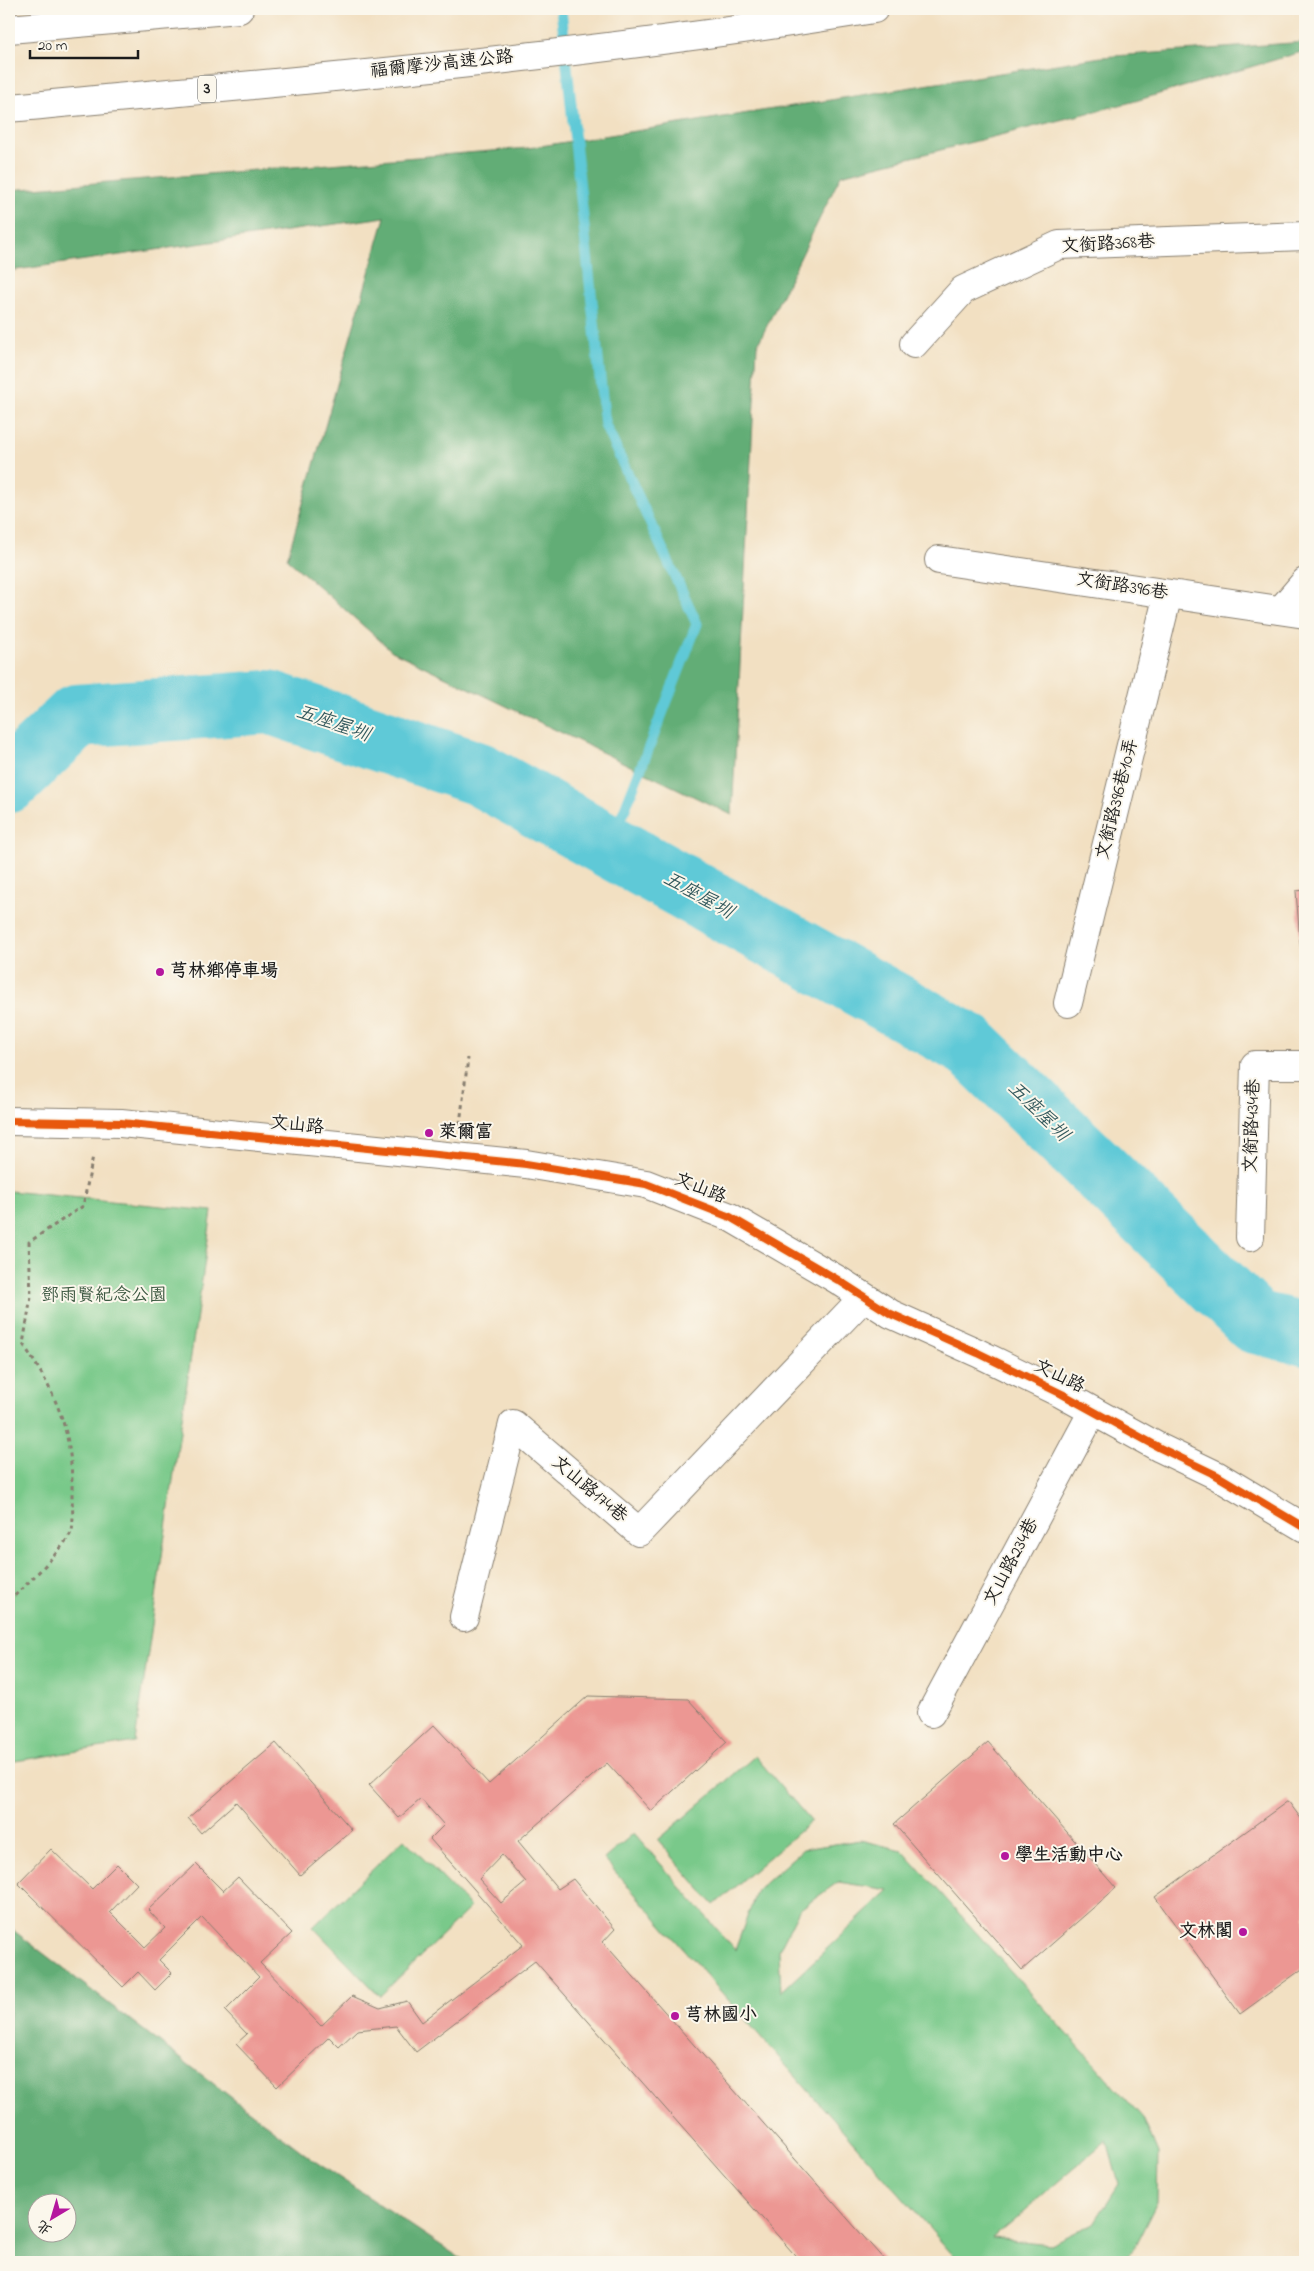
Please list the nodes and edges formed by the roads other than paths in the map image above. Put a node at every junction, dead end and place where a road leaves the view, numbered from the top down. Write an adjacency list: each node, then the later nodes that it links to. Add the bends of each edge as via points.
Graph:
1 (239, 9): 3 (main road)
2 (874, 9): 4 (main road, 福爾摩沙高速公路 / 3, via 734,32 405,70)
3 (9, 29)
4 (9, 108)
5 (1305, 236): 6 (main road, 文銜路368巷, via 1059,245 963,290)
6 (914, 344)
7 (940, 560): 9 (main road, 文銜路396巷)
8 (1305, 582): 10 (main road)
9 (1168, 594): 10 (main road, 文銜路396巷); 11 (main road, 文銜路396巷10弄)
10 (1293, 612)
11 (1068, 1003)
12 (1305, 1065): 14 (main road, 文銜路434巷, via 1255,1066)
13 (9, 1121): 15 (main road, 文山路, via 100,1122 456,1157 526,1164 646,1184 730,1217)
14 (1250, 1237)
15 (864, 1298): 16 (main road, 文山路); 18 (main road, 文山路174巷, via 639,1532 513,1424)
16 (1093, 1411): 17 (main road, 文山路, via 1216,1475); 19 (main road, 文山路234巷)
17 (1305, 1528)
18 (464, 1617)
19 (931, 1712)

